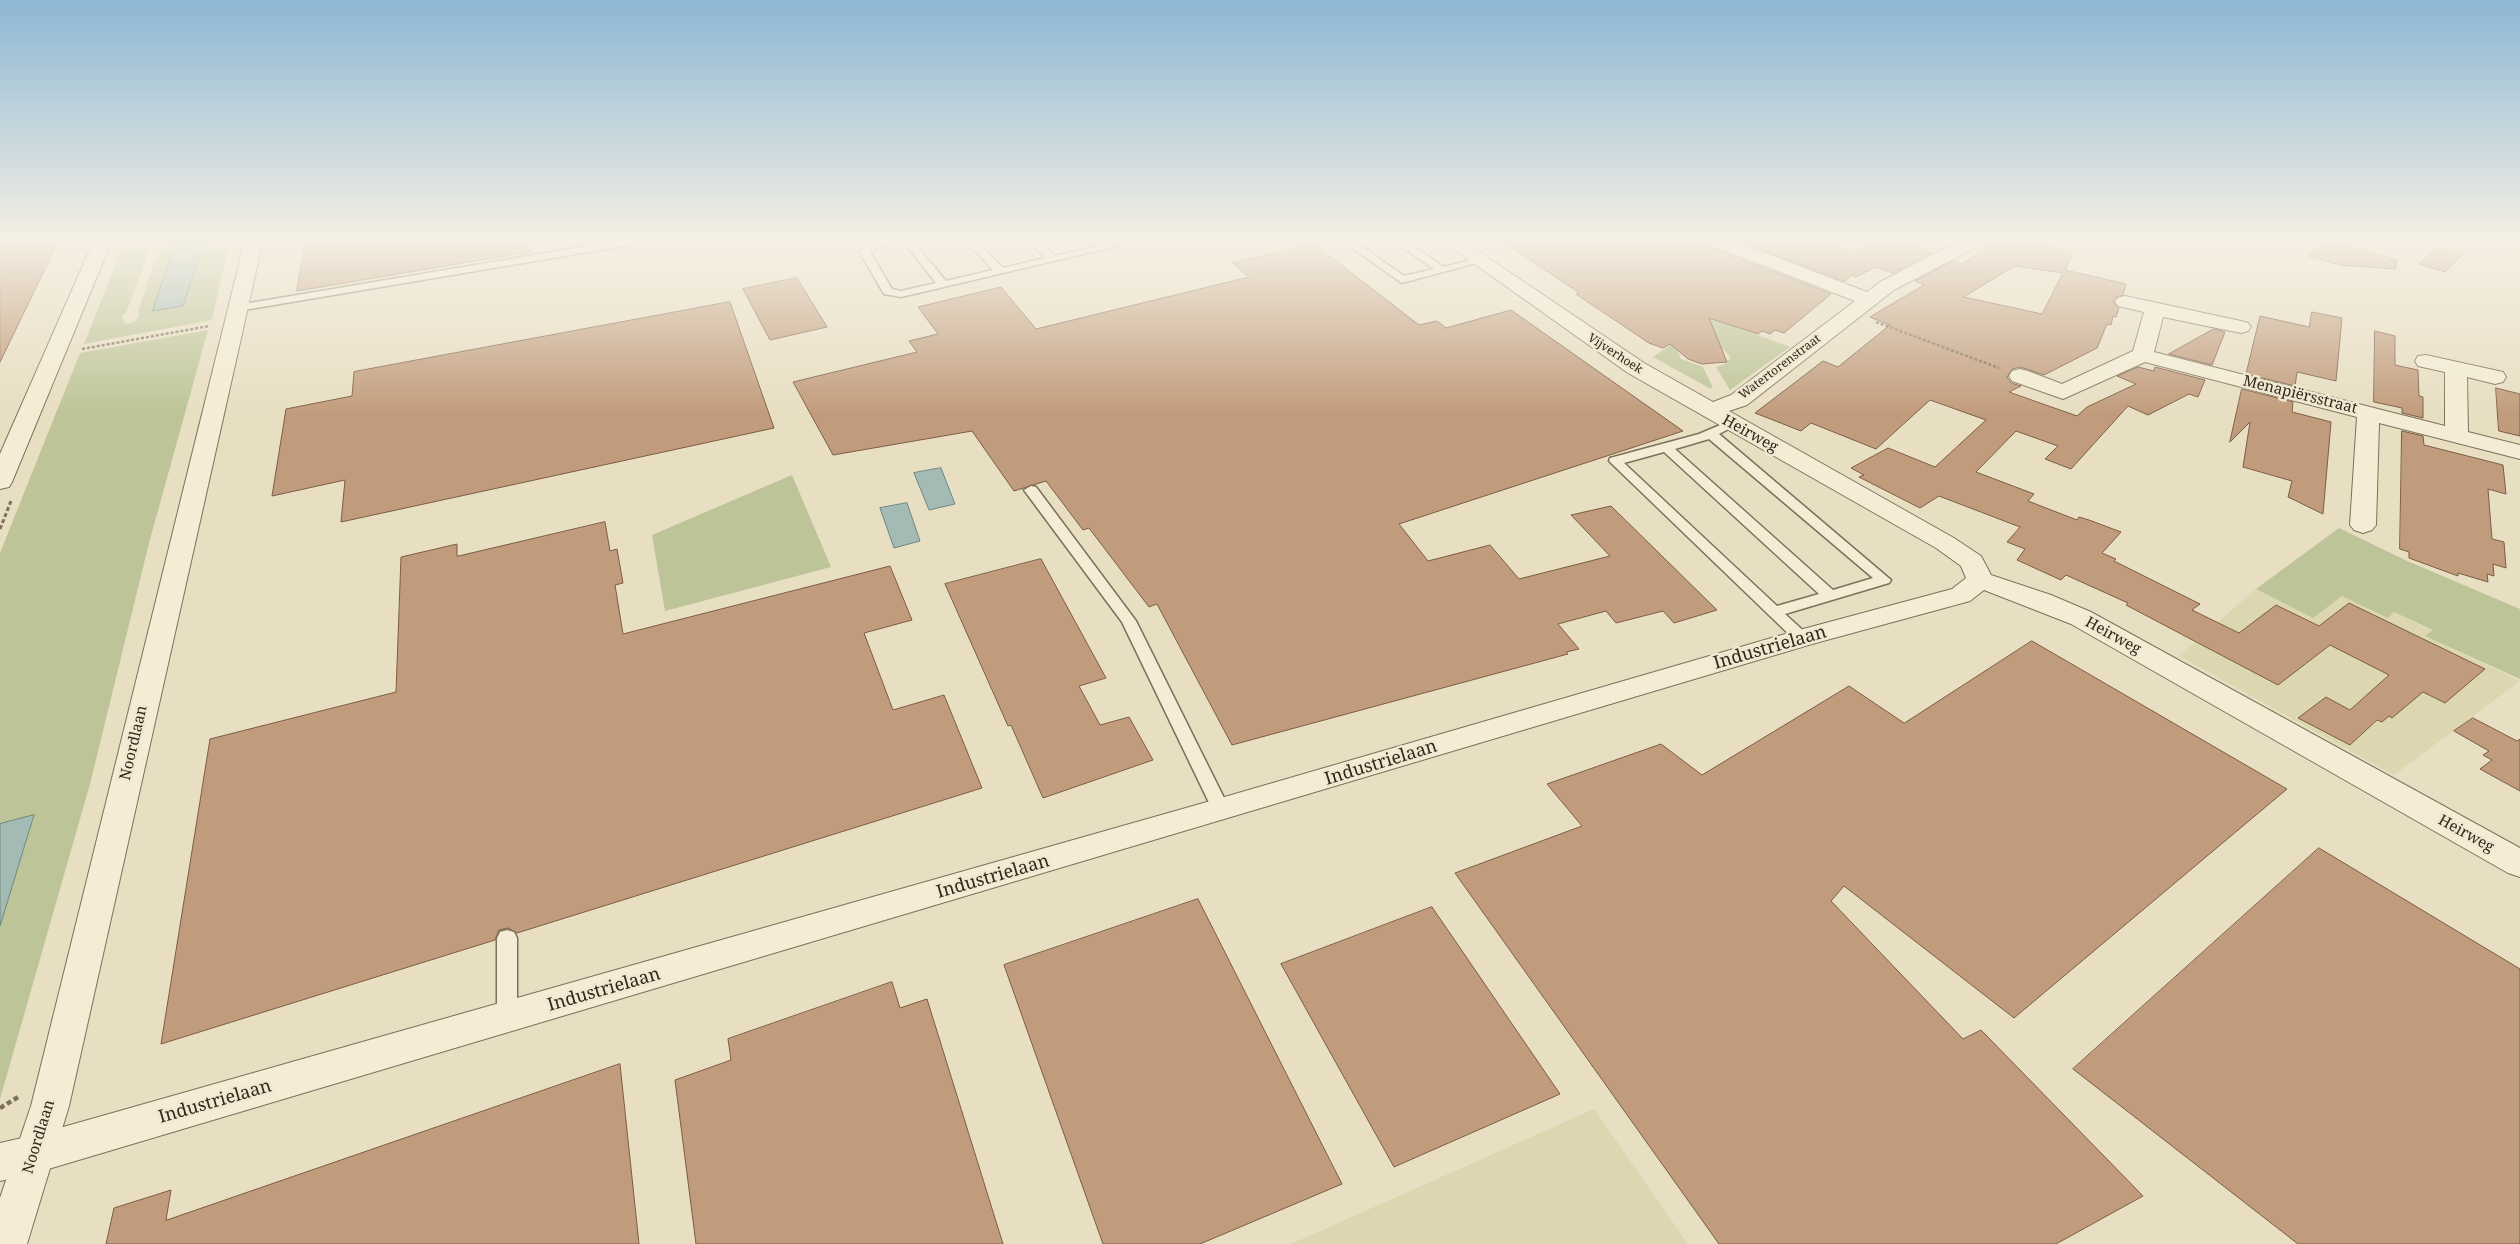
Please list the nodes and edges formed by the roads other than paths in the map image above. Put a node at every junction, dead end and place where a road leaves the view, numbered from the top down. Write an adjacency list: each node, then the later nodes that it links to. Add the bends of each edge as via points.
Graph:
1 (78, 298): 20 (street)
2 (234, 298): 8 (street, Noordlaan)
3 (326, 298): 8 (lane)
4 (1533, 298): 16 (street, Vijverhoek)
5 (1867, 299): 16 (street, Watertorenstraat, via 1805,351)
6 (2125, 302): 7 (street)
7 (2155, 309): 9 (street); 10 (street)
8 (228, 316): 31 (street, Noordlaan, via 50,1106)
9 (2241, 327)
10 (2142, 355): 13 (street, via 2063,392); 15 (street, Menapiërsstraat)
11 (2426, 361): 12 (street)
12 (2456, 368): 14 (street); 17 (street)
13 (2020, 376)
14 (2495, 377)
15 (2368, 413): 17 (street, Menapiërsstraat); 22 (street)
16 (1710, 422): 18 (lane); 23 (street, Heirweg, via 1732,424 1946,542 1972,562); 24 (lane, via 1884,580)
17 (2457, 436): 19 (street, Menapiërsstraat)
18 (1666, 447): 24 (lane); 25 (lane, via 1615,461)
19 (2520, 452)
20 (0, 482)
21 (1031, 490): 27 (lane, via 1129,621)
22 (2363, 525)
23 (1980, 580): 26 (street, Industrielaan, via 1961,595); 28 (street, Heirweg, via 2081,618)
24 (1830, 596): 25 (lane)
25 (1775, 612): 26 (lane)
26 (1802, 638): 27 (street, Industrielaan)
27 (1221, 810): 30 (street, Industrielaan)
28 (2520, 864)
29 (507, 938): 30 (lane)
30 (508, 1017): 31 (street, Industrielaan)
31 (17, 1158): 32 (street, Noordlaan)
32 (6, 1244)

